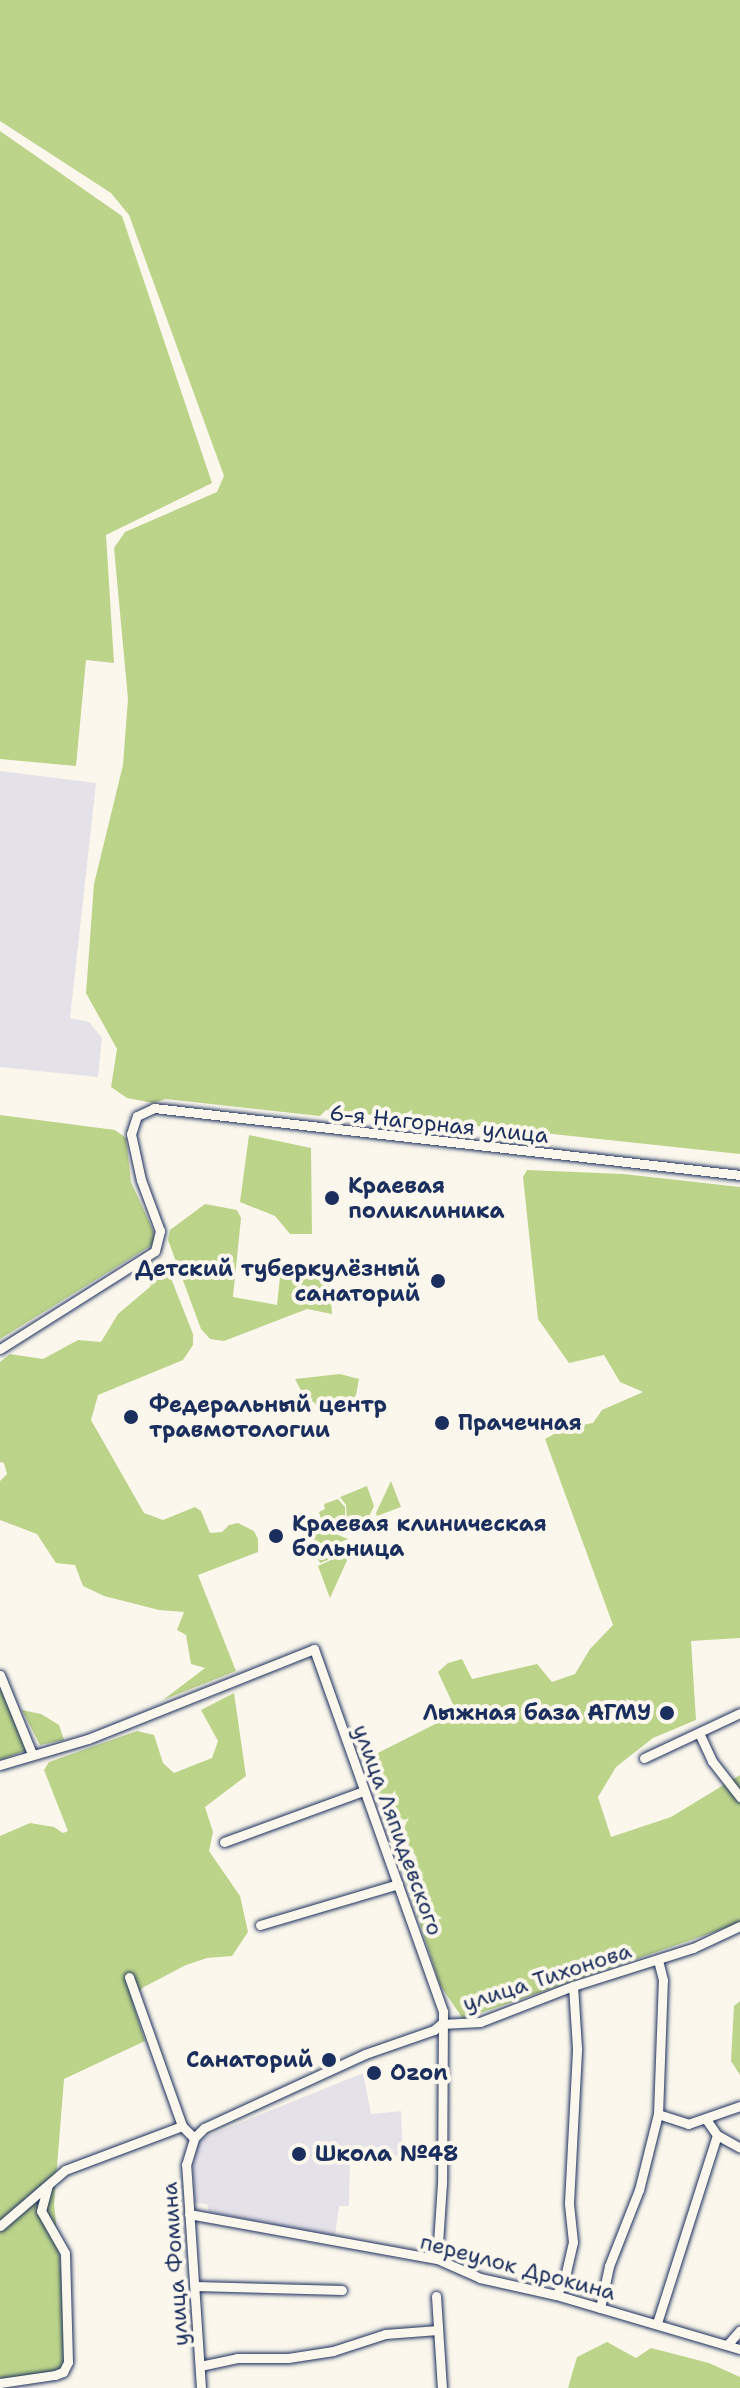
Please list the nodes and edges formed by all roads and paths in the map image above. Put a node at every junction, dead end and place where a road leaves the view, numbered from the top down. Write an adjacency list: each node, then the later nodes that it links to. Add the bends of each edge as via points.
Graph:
1 (740, 1175): 2 (street, 6-я Нагорная улица, via 154,1108 137,1116 131,1134 160,1231 155,1251)
2 (0, 1349)
3 (0, 1675): 6 (street)
4 (740, 1713): 5 (street, via 709,1725)
5 (700, 1735): 7 (street); 10 (street, via 712,1761)
6 (32, 1754): 8 (street); 9 (street, улица Ляпидевского, via 88,1739 314,1649)
7 (644, 1758)
8 (0, 1765)
9 (363, 1791): 11 (street); 12 (street, улица Ляпидевского)
10 (740, 1797)
11 (224, 1842)
12 (398, 1884): 13 (street); 18 (street, улица Ляпидевского, via 443,2011)
13 (260, 1925)
14 (739, 1925): 15 (street, улица Тихонова)
15 (658, 1960): 17 (street, улица Тихонова); 20 (street, via 663,1980)
16 (129, 1977): 22 (street)
17 (573, 1986): 18 (street, улица Тихонова, via 468,2025); 32 (street, via 573,2242)
18 (441, 2024): 24 (street, улица Тихонова, via 213,2120); 29 (street, улица Ляпидевского)
19 (740, 2106): 21 (street)
20 (658, 2114): 21 (street, via 681,2124); 34 (street)
21 (706, 2119): 23 (street)
22 (182, 2126): 24 (street); 26 (street, via 83,2161)
23 (717, 2135): 25 (street); 35 (street)
24 (194, 2138): 27 (street, улица Фомина, via 186,2165)
25 (740, 2148)
26 (48, 2185): 28 (street); 41 (street, via 41,2211 65,2253 68,2362 63,2372)
27 (189, 2214): 29 (street, переулок Дрокина); 30 (street, улица Фомина)
28 (0, 2226)
29 (437, 2259): 32 (street, переулок Дрокина, via 480,2278)
30 (195, 2286): 31 (street); 40 (street, улица Фомина)
31 (342, 2290)
32 (556, 2295): 34 (street, переулок Дрокина)
33 (436, 2296): 36 (street)
34 (600, 2308): 35 (street, переулок Дрокина)
35 (657, 2323): 38 (street, переулок Дрокина)
36 (438, 2330): 40 (street, via 385,2334 333,2351 288,2358 237,2358); 43 (street)
37 (740, 2330): 38 (street)
38 (728, 2344): 39 (street, переулок Дрокина)
39 (740, 2349)
40 (200, 2366): 42 (street, улица Фомина)
41 (7, 2385)
42 (201, 2388)
43 (442, 2388)

